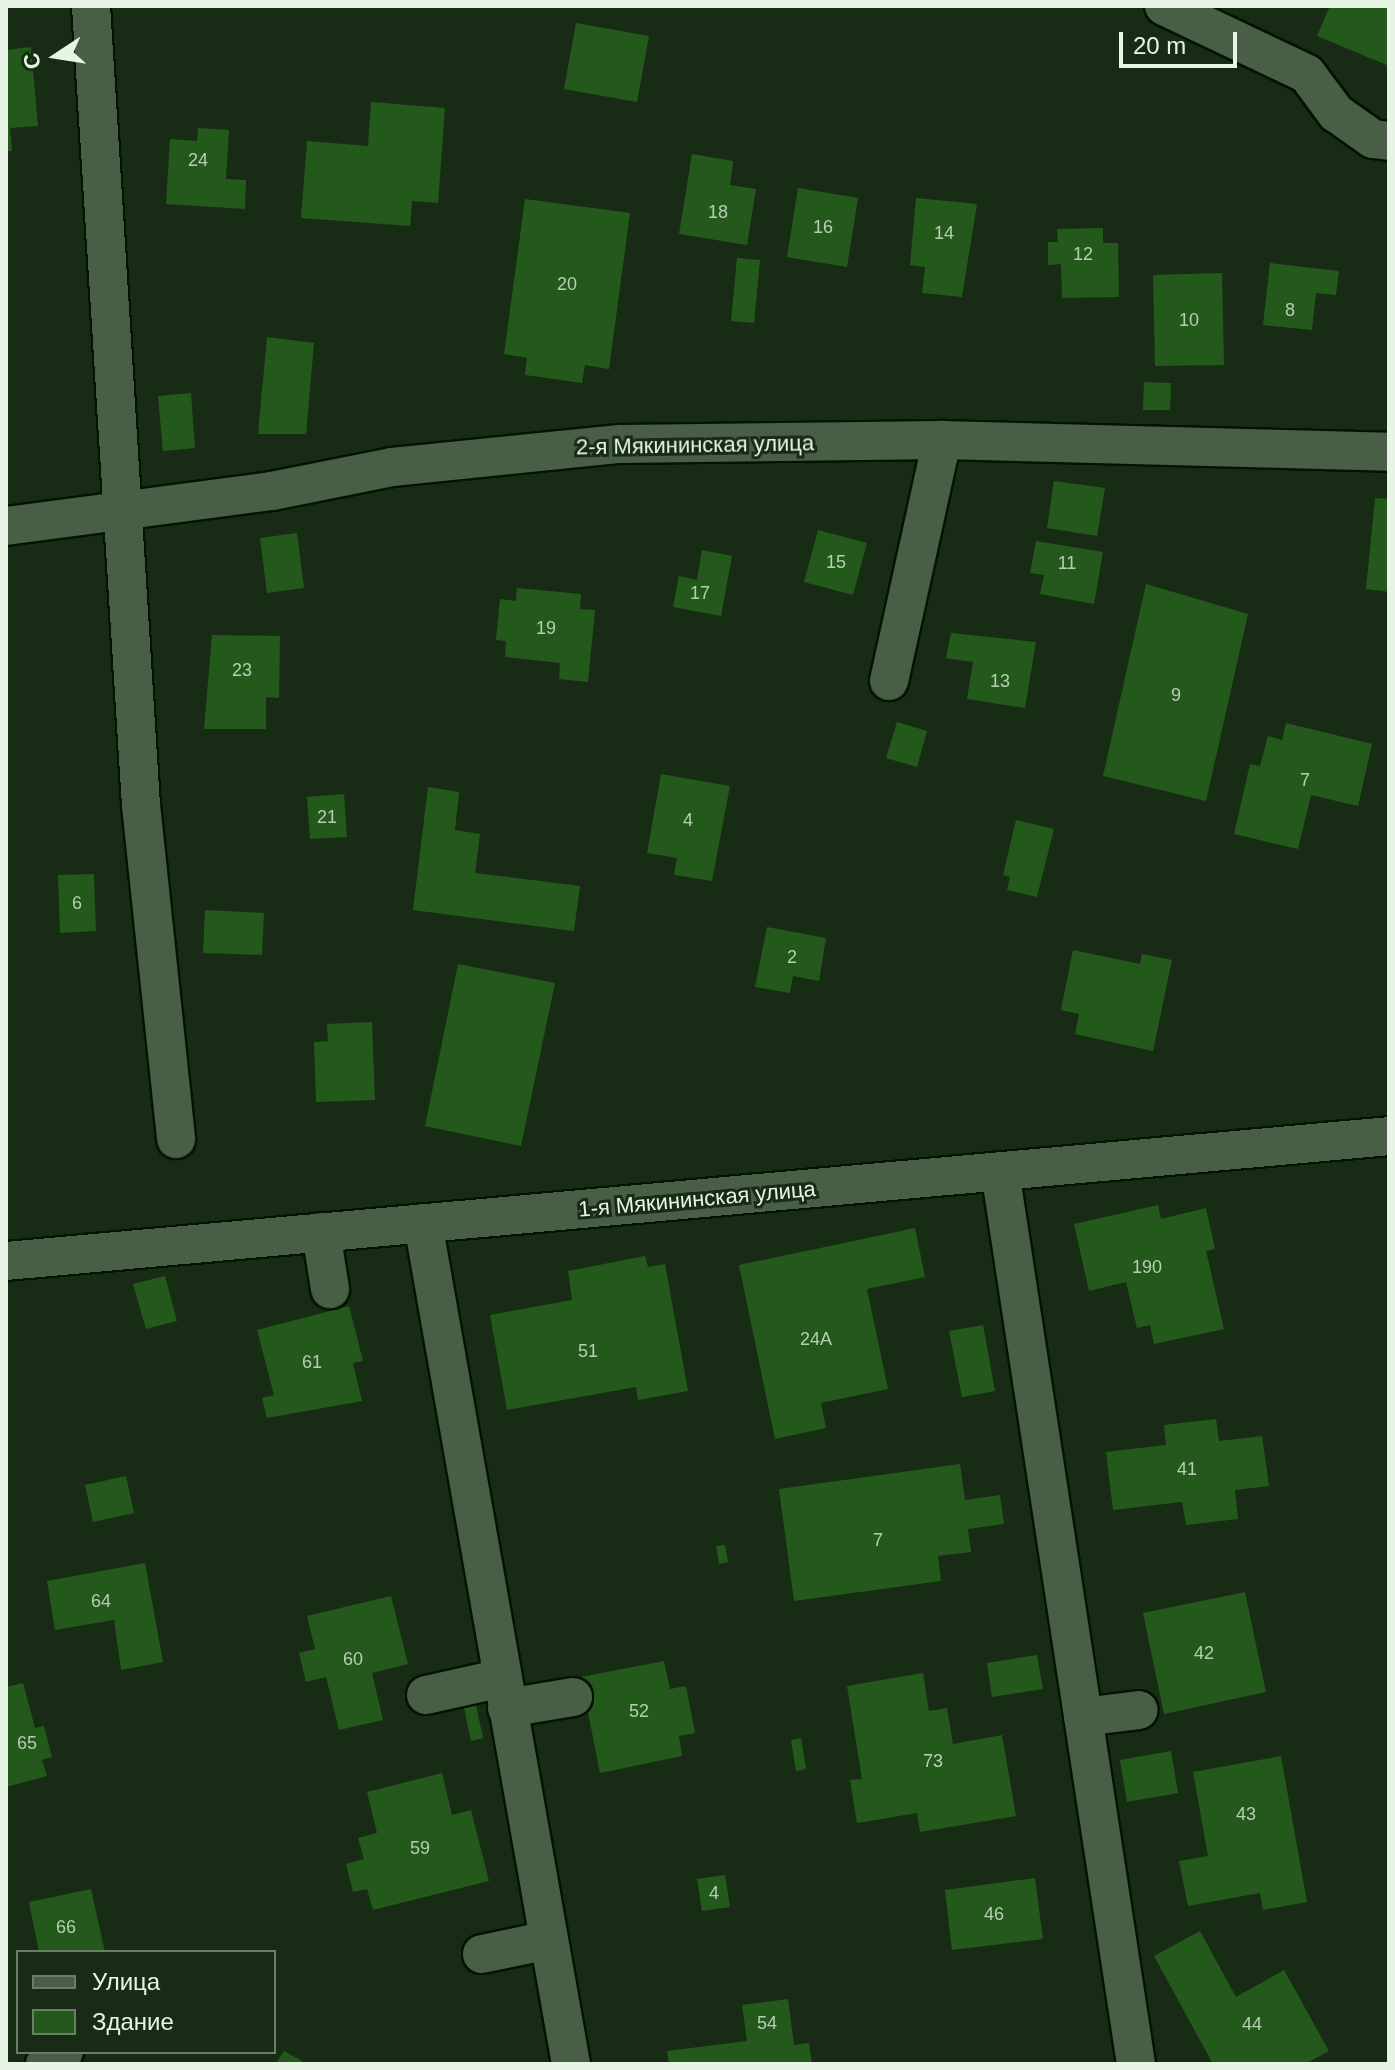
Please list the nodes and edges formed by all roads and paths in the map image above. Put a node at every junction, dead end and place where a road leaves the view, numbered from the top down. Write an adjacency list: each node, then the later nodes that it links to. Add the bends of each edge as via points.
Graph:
1 (91, 6): 6 (street)
2 (1164, 6): 3 (street, via 1307,74 1336,113 1373,139)
3 (1389, 141)
4 (942, 440): 5 (street, 2-я Мякининская улица); 6 (street, 2-я Мякининская улица, via 497,453); 8 (street)
5 (1389, 452)
6 (119, 511): 7 (street, 2-я Мякининская улица); 10 (street)
7 (6, 526)
8 (889, 681)
9 (1389, 1136): 11 (street, 1-я Мякининская улица)
10 (176, 1139)
11 (1000, 1171): 12 (street, 1-я Мякининская улица); 20 (street)
12 (423, 1223): 13 (street, 1-я Мякининская улица); 16 (street)
13 (321, 1232): 14 (street, 1-я Мякининская улица); 15 (street)
14 (6, 1261)
15 (330, 1289)
16 (505, 1693): 17 (street); 18 (street); 21 (street)
17 (426, 1695)
18 (573, 1697)
19 (1139, 1710): 20 (street)
20 (1083, 1717): 24 (street)
21 (549, 1940): 22 (street); 23 (street)
22 (482, 1954)
23 (571, 2064)
24 (1136, 2064)

